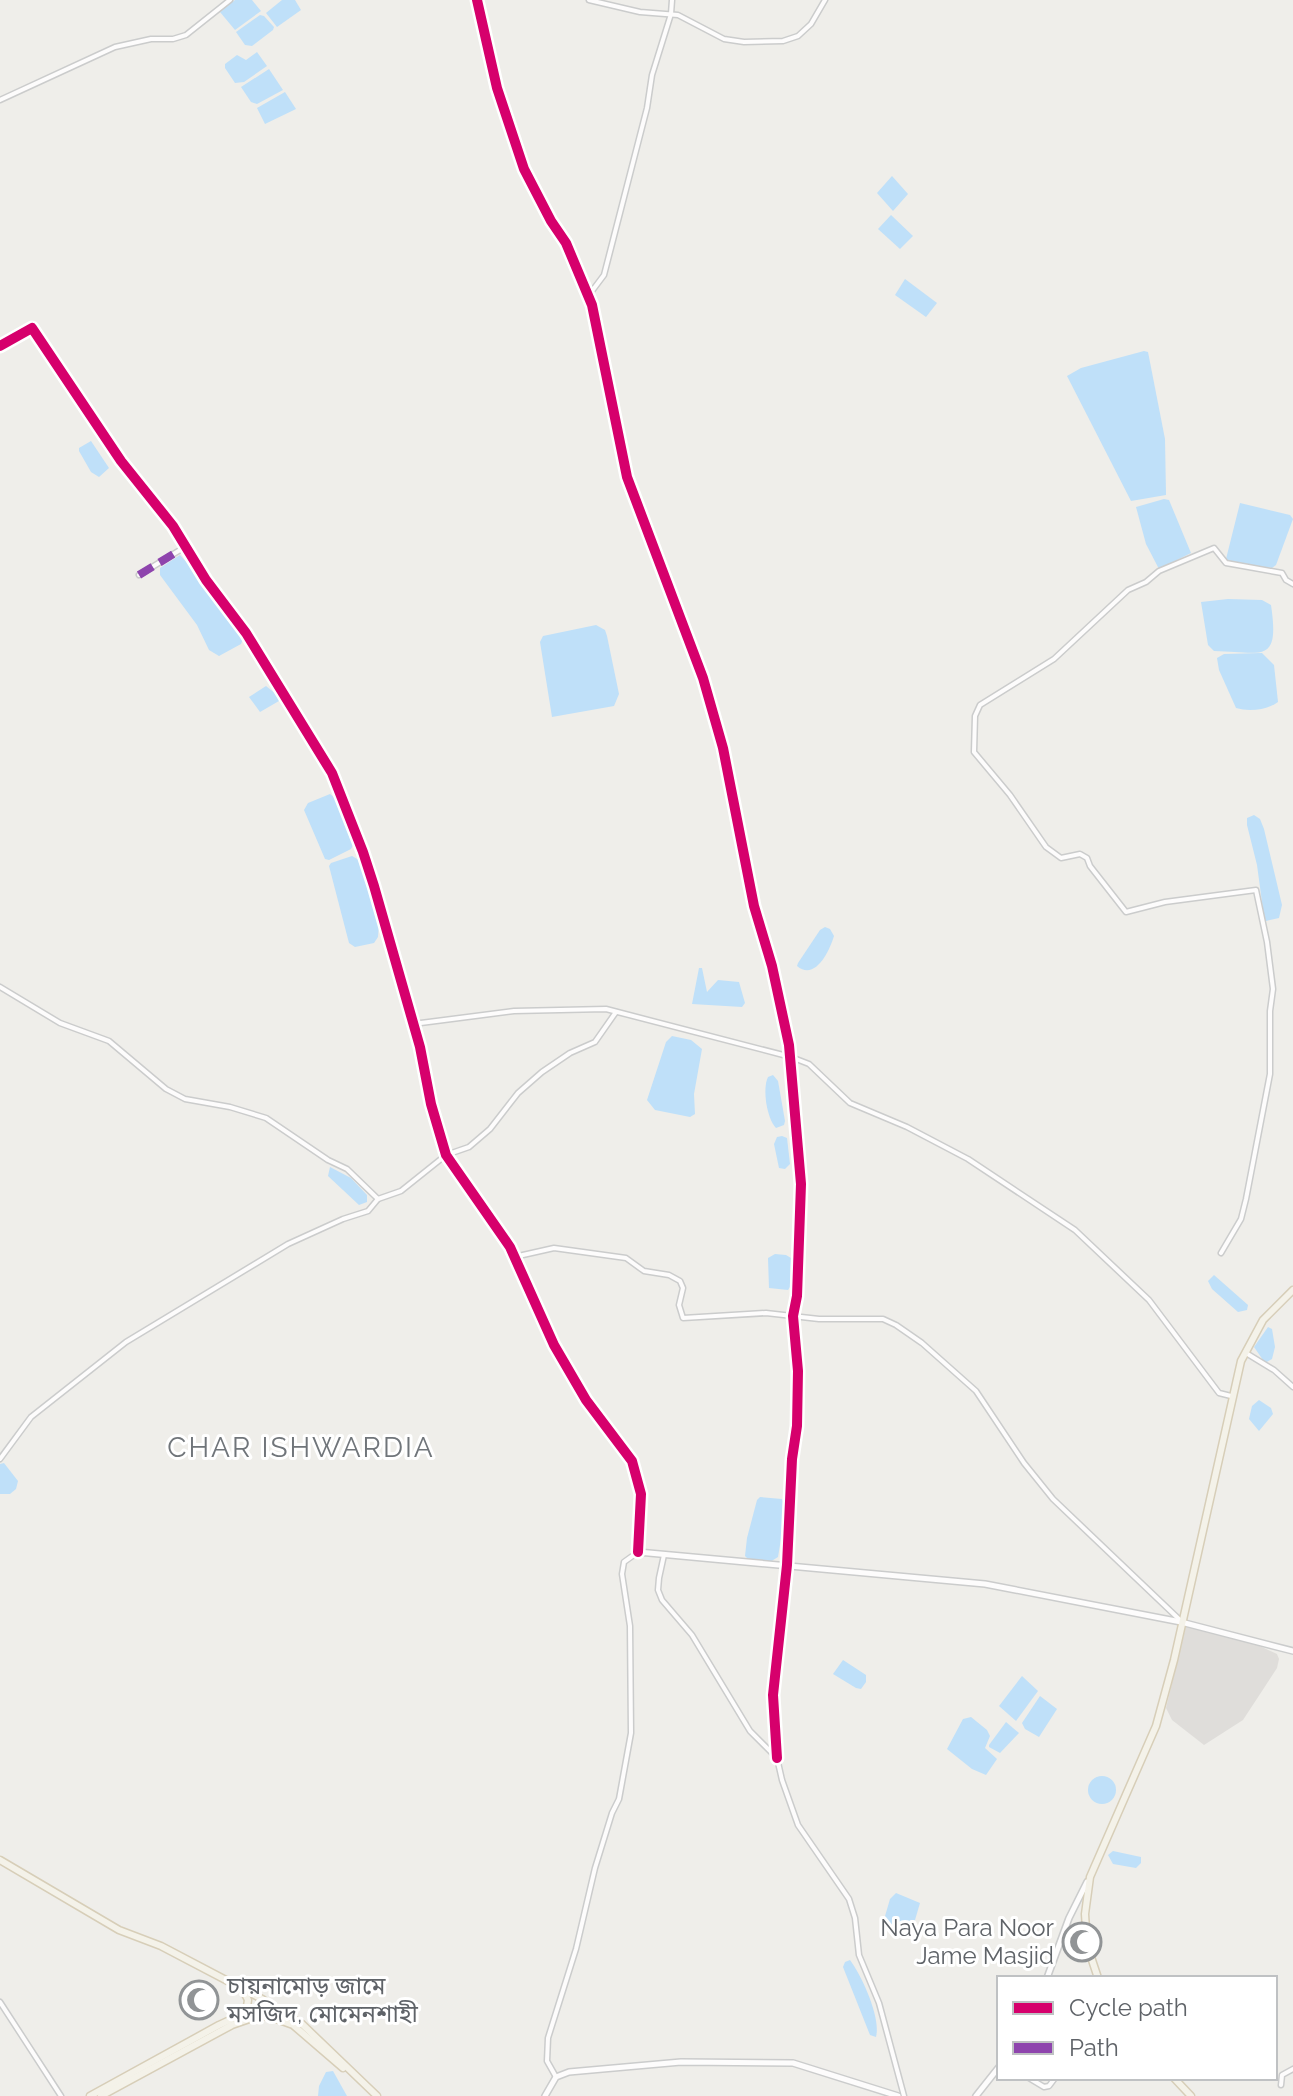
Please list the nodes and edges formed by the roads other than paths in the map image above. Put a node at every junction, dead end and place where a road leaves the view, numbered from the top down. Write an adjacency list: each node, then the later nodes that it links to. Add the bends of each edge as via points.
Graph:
1 (230, 0): 7 (street, via 186,35 115,47)
2 (477, 0): 8 (street, via 497,88 524,169)
3 (589, 0): 6 (street)
4 (672, 0): 6 (street)
5 (825, 0): 6 (street, via 811,24 783,41 724,39)
6 (671, 14): 8 (street, via 604,275)
7 (0, 100)
8 (589, 295): 17 (street, via 627,477 703,678 723,748)
9 (0, 346): 10 (street, via 32,328)
10 (185, 547): 11 (street); 16 (street, via 246,633 332,773 363,852)
11 (139, 575)
12 (1293, 584): 20 (street, via 1282,573 1226,563 1214,548 1191,556 1128,590 1054,659 980,705 975,716 974,752 1046,847 1061,858 1087,858 1126,912 1256,890 1273,989 1270,1074 1241,1219)
13 (3, 989): 14 (street); 19 (street, via 60,1023 109,1041 185,1099 266,1118 347,1169)
14 (0, 994)
15 (616, 1012): 16 (street, via 514,1011); 17 (street); 18 (street, via 595,1042 554,1063 469,1147)
16 (413, 1024): 18 (street)
17 (791, 1057): 23 (street, via 801,1184); 26 (street, via 809,1064 850,1103 968,1159 1075,1230 1149,1300 1219,1393)
18 (446, 1155): 19 (street, via 401,1191); 21 (street)
19 (378, 1199): 27 (street, via 368,1211 288,1244 126,1342 31,1417)
20 (1221, 1253)
21 (514, 1257): 23 (street, via 554,1248 626,1258 644,1271 680,1281 683,1318); 28 (street, via 554,1345 586,1400 632,1461 641,1494)
22 (1293, 1290): 24 (main road, via 1263,1320)
23 (793, 1316): 30 (street, via 797,1426); 31 (street, via 883,1319 922,1343 976,1391 1053,1499)
24 (1244, 1351): 25 (street); 26 (main road)
25 (1293, 1387)
26 (1231, 1396): 31 (main road)
27 (0, 1459)
28 (638, 1552): 29 (street); 44 (street, via 624,1562 622,1574 630,1626 631,1733 625,1776 548,2038 547,2061)
29 (664, 1555): 30 (street); 33 (street, via 658,1590 662,1600 692,1635 750,1731)
30 (787, 1565): 31 (street, via 985,1584); 33 (street, via 773,1695)
31 (1181, 1622): 32 (street); 35 (main road, via 1156,1726)
32 (1293, 1651)
33 (777, 1758): 55 (street, via 798,1825 854,1911 859,1955 879,2003)
34 (0, 1860): 38 (main road, via 80,1910)
35 (1090, 1877): 36 (street); 37 (main road, via 1087,1945)
36 (1048, 1976)
37 (1097, 1976)
38 (243, 1990): 40 (main road); 41 (main road, via 248,2000)
39 (0, 2002): 49 (street)
40 (279, 2011): 41 (main road); 53 (main road, via 311,2032)
41 (245, 2016): 50 (main road); 51 (main road); 52 (main road, via 293,2025)
42 (1293, 2069): 48 (street, via 1282,2075)
43 (997, 2070): 56 (street)
44 (556, 2077): 54 (street); 55 (street, via 652,2063 793,2063)
45 (1033, 2080): 46 (street, via 1047,2087)
46 (1053, 2080)
47 (1176, 2080): 57 (main road)
48 (1281, 2085)
49 (61, 2096)
50 (90, 2096)
51 (101, 2096)
52 (371, 2096)
53 (377, 2096)
54 (545, 2096)
55 (901, 2096)
56 (976, 2096)
57 (1191, 2096)

